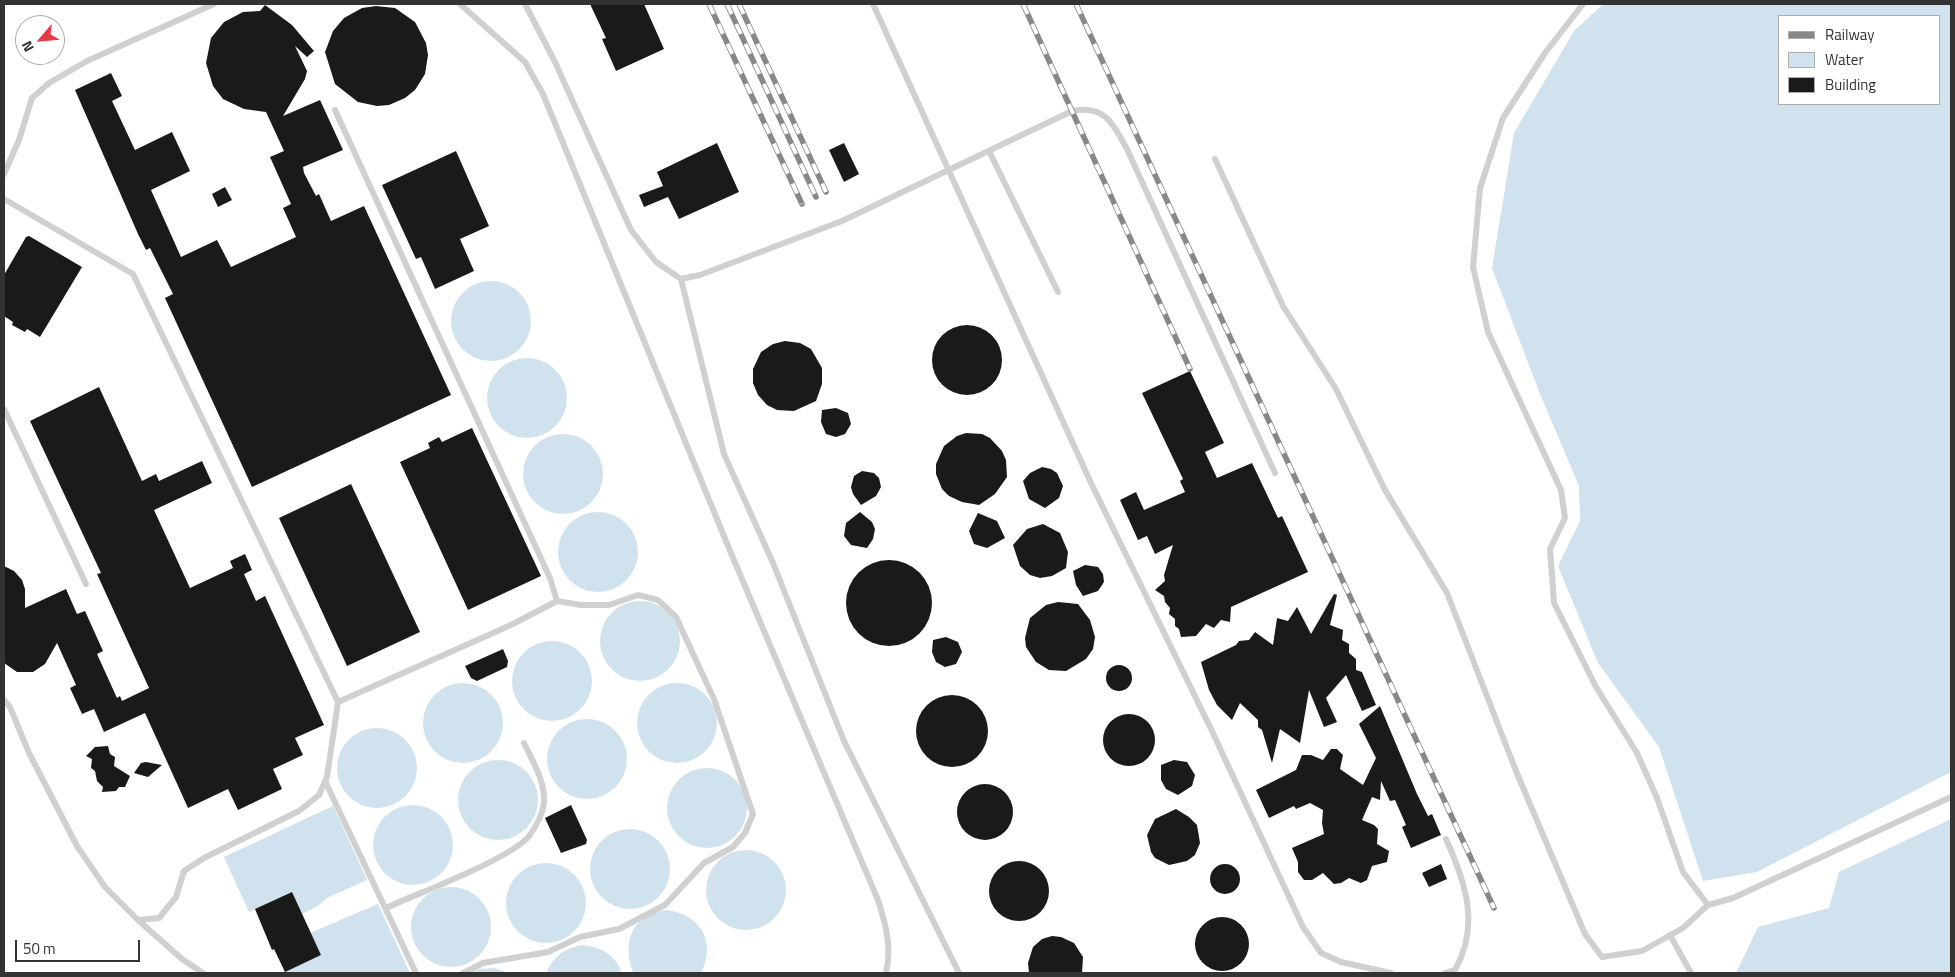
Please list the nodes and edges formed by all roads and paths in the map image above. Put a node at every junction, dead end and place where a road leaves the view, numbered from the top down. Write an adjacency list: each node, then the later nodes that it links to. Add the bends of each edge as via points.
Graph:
1 (214, 4): 10 (lane, via 87,61 49,83 32,98)
2 (460, 4): 32 (lane, via 525,62 543,94 728,546 878,900 889,949)
3 (525, 4): 12 (lane, via 555,62 630,230 656,262)
4 (872, 4): 9 (lane)
5 (1583, 4): 24 (lane, via 1545,53 1503,118 1480,188 1473,267 1488,332 1561,490 1565,518 1550,549 1554,603 1596,687 1637,753 1684,872)
6 (335, 110): 17 (lane, via 550,578)
7 (989, 151): 9 (lane); 13 (lane); 15 (lane, via 1072,111 1087,108 1099,112 1113,124)
8 (1216, 159): 27 (lane, via 1283,306 1336,389 1385,490 1447,593 1516,771 1585,934 1602,958 1642,951)
9 (948, 170): 12 (lane, via 842,221 700,275); 34 (lane, via 1091,483 1303,927 1321,953 1341,962)
10 (4, 174)
11 (4, 199): 19 (lane, via 133,274)
12 (681, 279): 33 (lane, via 724,454 772,562 844,741)
13 (1058, 292)
14 (4, 409): 16 (lane)
15 (1275, 473)
16 (86, 584)
17 (557, 601): 19 (lane, via 511,625); 31 (lane, via 609,606 638,595 658,600 676,617 714,699 753,814 745,833 733,848 704,863 664,905 618,929 580,937 548,952 483,963)
18 (4, 700): 26 (lane, via 77,846 106,887)
19 (338, 702): 21 (lane)
20 (524, 743): 25 (lane, via 539,774 545,801 529,837 477,867)
21 (325, 781): 25 (lane); 26 (lane, via 319,795 300,811 184,871 176,897 159,918)
22 (1951, 797): 24 (lane, via 1734,898)
23 (1446, 839): 28 (lane, via 1459,867 1468,904 1464,954)
24 (1708, 905): 27 (lane, via 1683,928)
25 (386, 908): 30 (lane)
26 (138, 920): 29 (lane, via 182,959)
27 (1670, 935): 36 (lane)
28 (1454, 972): 35 (lane)
29 (204, 973)
30 (416, 973)
31 (462, 973)
32 (886, 973)
33 (959, 973)
34 (1391, 973)
35 (1445, 973)
36 (1691, 973)

